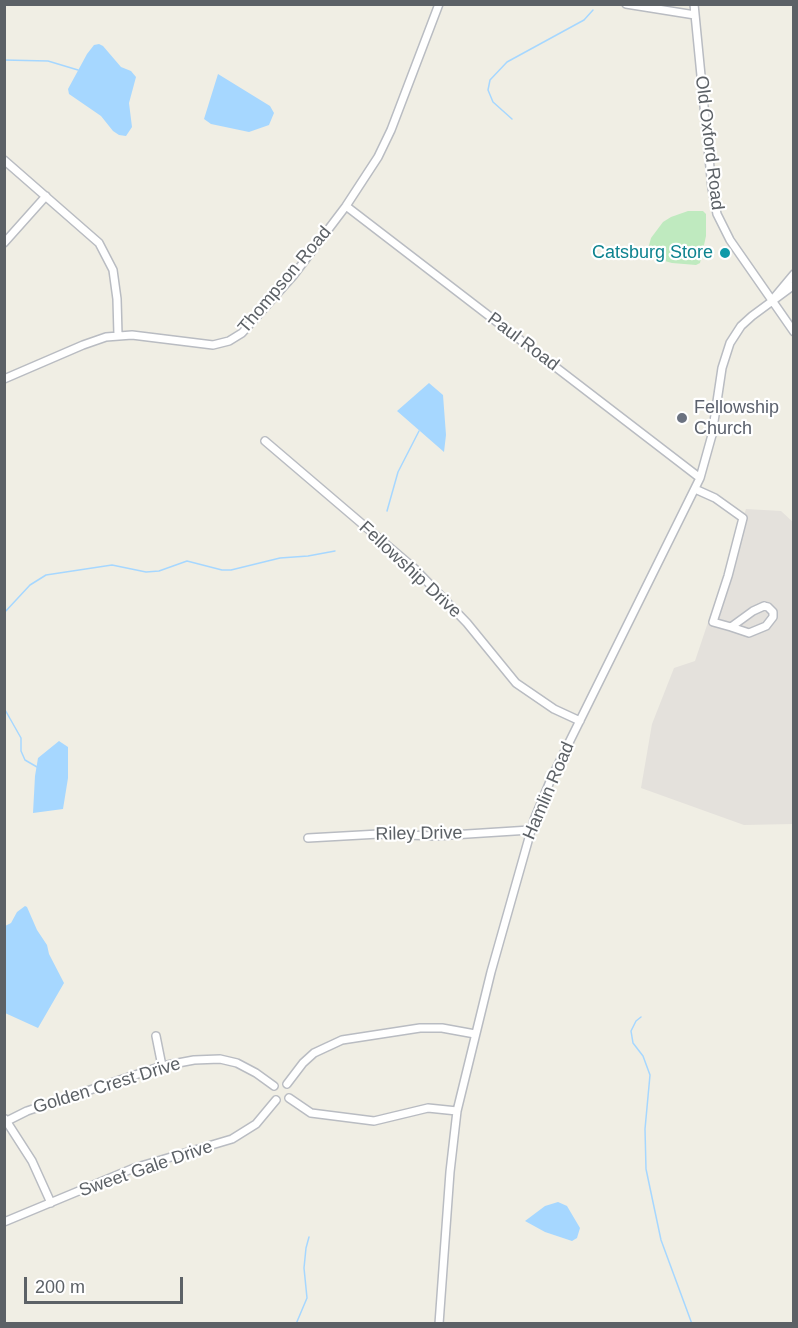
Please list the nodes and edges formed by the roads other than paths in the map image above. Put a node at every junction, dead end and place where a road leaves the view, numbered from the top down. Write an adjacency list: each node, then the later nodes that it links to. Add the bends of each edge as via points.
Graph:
1 (439, 4): 7 (street, Thompson Road, via 391,130)
2 (626, 4): 4 (street)
3 (694, 4): 4 (street, Old Oxford Road)
4 (695, 15): 11 (street, Old Oxford Road, via 715,208 730,240)
5 (4, 160): 6 (street)
6 (46, 196): 8 (street); 13 (street, via 95,239 107,257 114,276)
7 (346, 206): 13 (street, Thompson Road, via 279,293 236,338 213,345); 16 (street, Paul Road)
8 (4, 243)
9 (794, 274): 11 (street)
10 (794, 285): 11 (street)
11 (773, 300): 12 (street, Old Oxford Road); 16 (street, Hamlin Road, via 741,326 730,343)
12 (794, 332)
13 (118, 335): 14 (street, Thompson Road, via 83,345)
14 (4, 379)
15 (265, 441): 19 (street, Fellowship Drive, via 415,569 460,615 516,683)
16 (700, 478): 17 (street, Hamlin Road)
17 (695, 489): 18 (street, via 743,518 713,622); 19 (street, Hamlin Road)
18 (731, 627): 18 (street, via 753,633 771,621 773,612 764,606)
19 (580, 721): 20 (street, Hamlin Road)
20 (530, 830): 21 (street, Riley Drive); 22 (street, Hamlin Road)
21 (308, 838)
22 (475, 1034): 25 (street, via 420,1028 342,1040 314,1053); 29 (street, Hamlin Road)
23 (156, 1036): 24 (street)
24 (162, 1066): 26 (street, Golden Crest Drive, via 220,1059 247,1068); 30 (street, Golden Crest Drive)
25 (287, 1084): 26 (street); 27 (street, via 291,1090)
26 (274, 1086): 28 (street, via 272,1094)
27 (289, 1098): 28 (street, via 283,1102); 29 (street, via 311,1113 374,1121 428,1108)
28 (276, 1100): 31 (street, Sweet Gale Drive, via 241,1135 134,1168)
29 (457, 1111): 33 (street, Hamlin Road)
30 (6, 1120): 31 (street, via 32,1161)
31 (51, 1203): 32 (street, Sweet Gale Drive)
32 (4, 1222)
33 (439, 1323)

